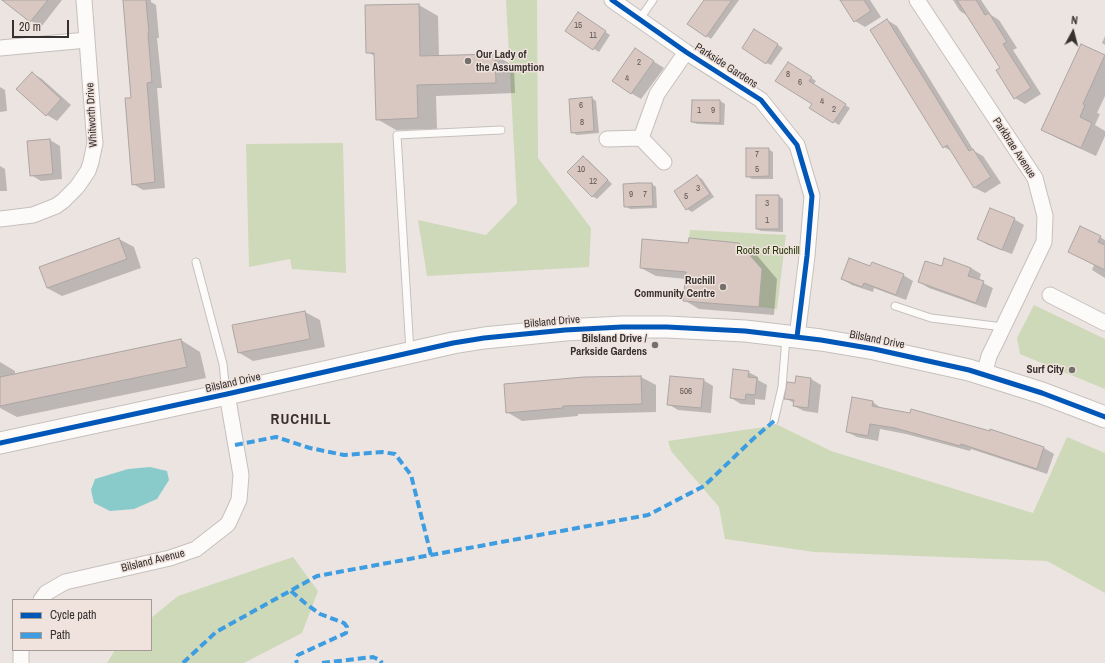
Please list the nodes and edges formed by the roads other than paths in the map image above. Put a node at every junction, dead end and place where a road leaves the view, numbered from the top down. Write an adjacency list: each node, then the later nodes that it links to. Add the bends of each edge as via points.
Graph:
1 (84, 0): 6 (street, Whitworth Drive)
2 (612, 0): 5 (street, Parkside Gardens)
3 (653, 0): 5 (lane)
4 (917, 0): 18 (street, Parkbrae Avenue, via 1034,178 1045,216 1044,242)
5 (639, 20): 8 (street, Parkside Gardens)
6 (87, 40): 7 (street); 13 (street, Whitworth Drive, via 94,143 88,171 72,193 50,209 28,216)
7 (0, 48)
8 (686, 52): 10 (street, via 657,94); 19 (street, Parkside Gardens, via 761,100 796,145 812,196 807,256)
9 (501, 130): 20 (lane, via 397,135)
10 (641, 138): 11 (street); 12 (street)
11 (607, 139)
12 (664, 162)
13 (0, 219)
14 (196, 262): 22 (lane, via 223,364)
15 (1050, 295): 17 (street)
16 (895, 306): 18 (lane, via 931,318)
17 (1105, 323)
18 (1003, 327): 21 (street, Parkbrae Avenue, via 989,356)
19 (792, 336): 20 (main road, Bilsland Drive, via 719,329 615,327 484,338); 21 (main road, Bilsland Drive, via 900,354); 24 (lane)
20 (410, 352): 22 (main road, Bilsland Drive)
21 (984, 375): 23 (main road, Bilsland Drive, via 1042,393)
22 (226, 394): 25 (main road, Bilsland Drive); 26 (street, Bilsland Avenue, via 241,475 239,500 228,524 196,549 170,558 65,582 46,593)
23 (1105, 417)
24 (774, 420)
25 (0, 443)
26 (42, 599)
27 (21, 651): 28 (street)
28 (21, 663)

